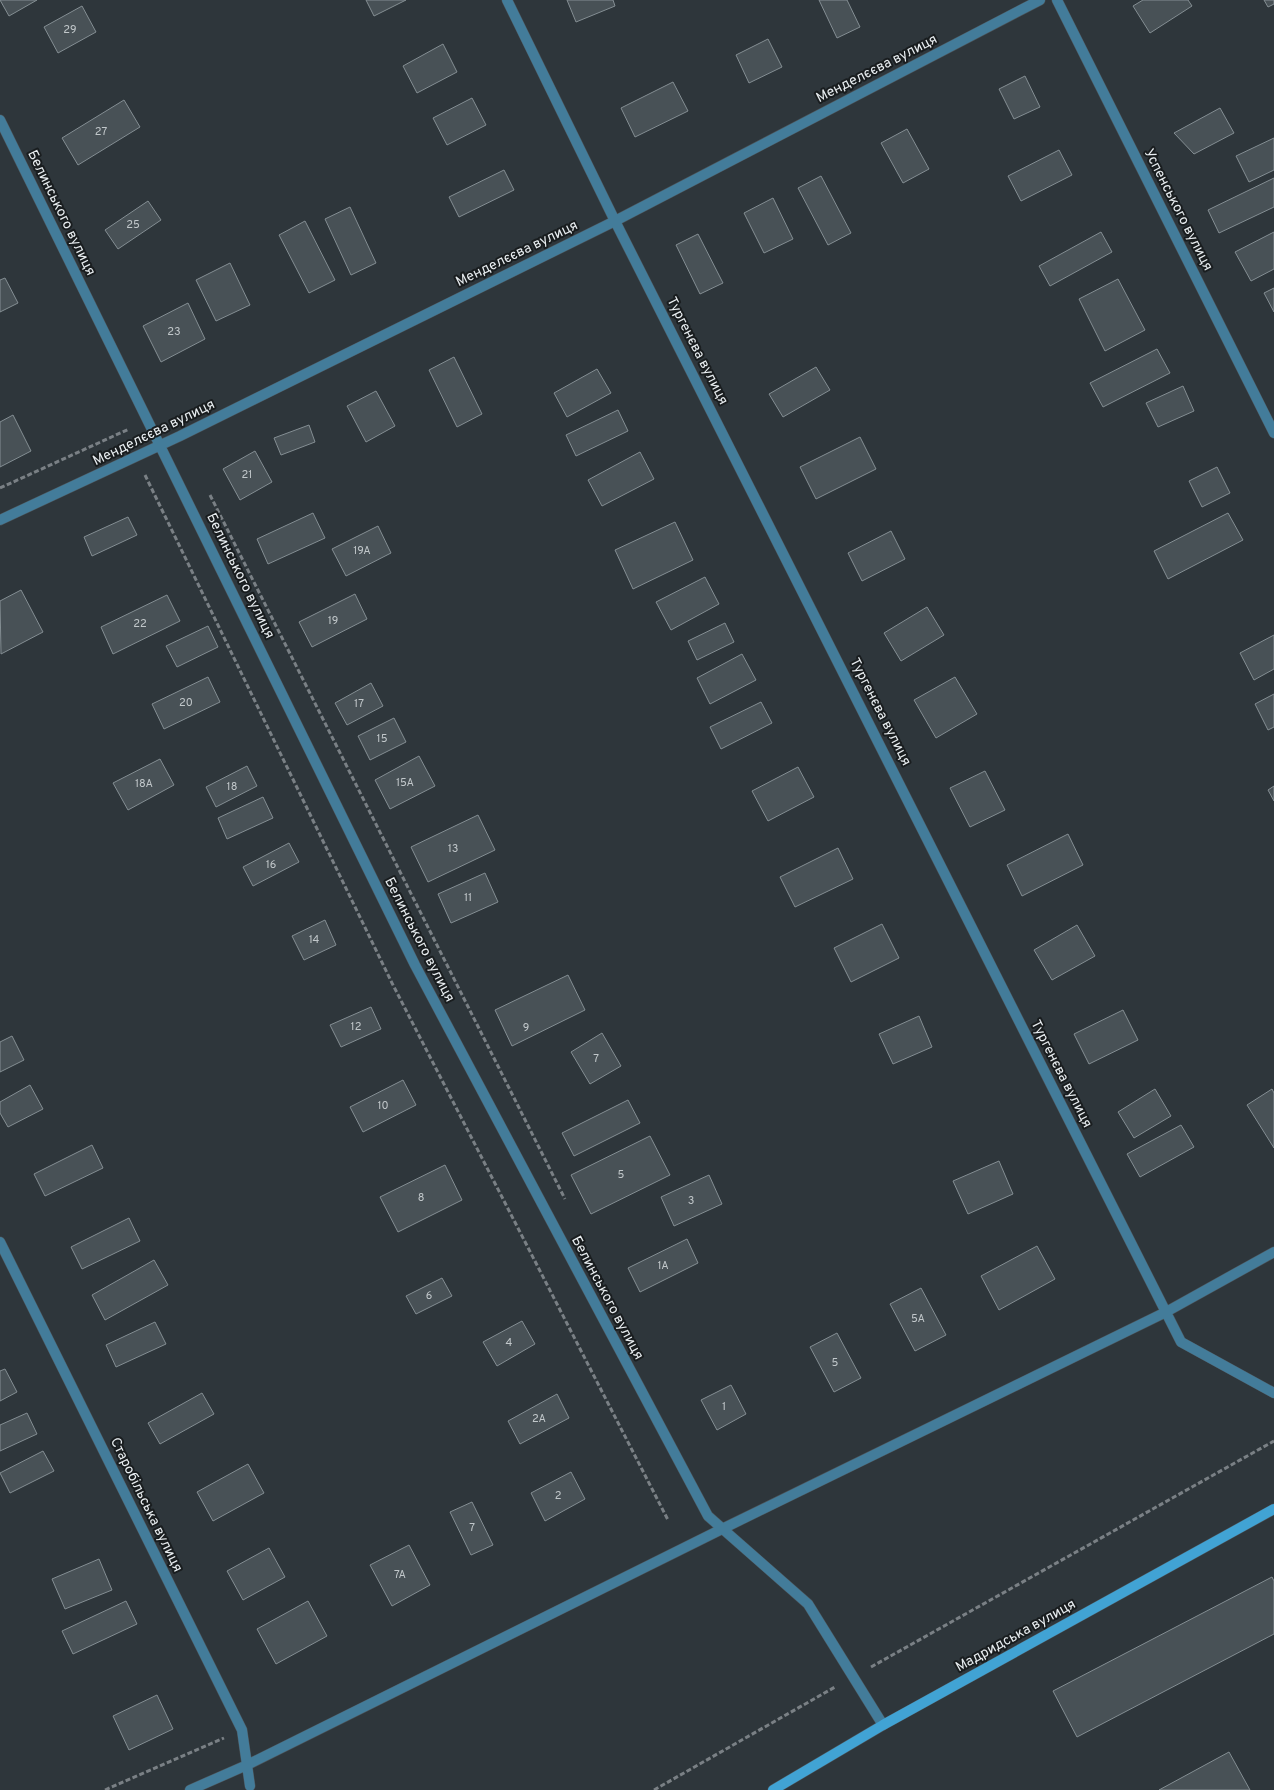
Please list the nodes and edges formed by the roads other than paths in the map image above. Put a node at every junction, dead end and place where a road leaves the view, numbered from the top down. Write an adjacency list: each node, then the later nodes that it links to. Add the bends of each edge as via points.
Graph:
1 (506, 0): 5 (street, Тургенєва вулиця)
2 (1040, 0): 5 (street, Менделєєва вулиця)
3 (1057, 0): 6 (street, Успенського вулиця)
4 (0, 120): 7 (street, Белинського вулиця)
5 (616, 221): 7 (street, Менделєєва вулиця); 11 (street, Тургенєва вулиця)
6 (1274, 433)
7 (160, 445): 8 (street, Менделєєва вулиця); 14 (street, Белинського вулиця, via 415,965 708,1516)
8 (0, 520)
9 (0, 1242): 16 (street, Старобільська вулиця, via 242,1730)
10 (1274, 1252): 11 (street)
11 (1166, 1312): 12 (street, Тургенєва вулиця, via 1181,1342); 14 (street)
12 (1274, 1393)
13 (1274, 1509): 15 (street, Мадридська вулиця)
14 (722, 1528): 15 (street, Белинського вулиця, via 808,1604); 16 (street)
15 (883, 1725): 19 (street, Мадридська вулиця)
16 (247, 1765): 17 (street, Старобільська вулиця); 18 (street)
17 (250, 1786)
18 (190, 1790)
19 (773, 1790)

